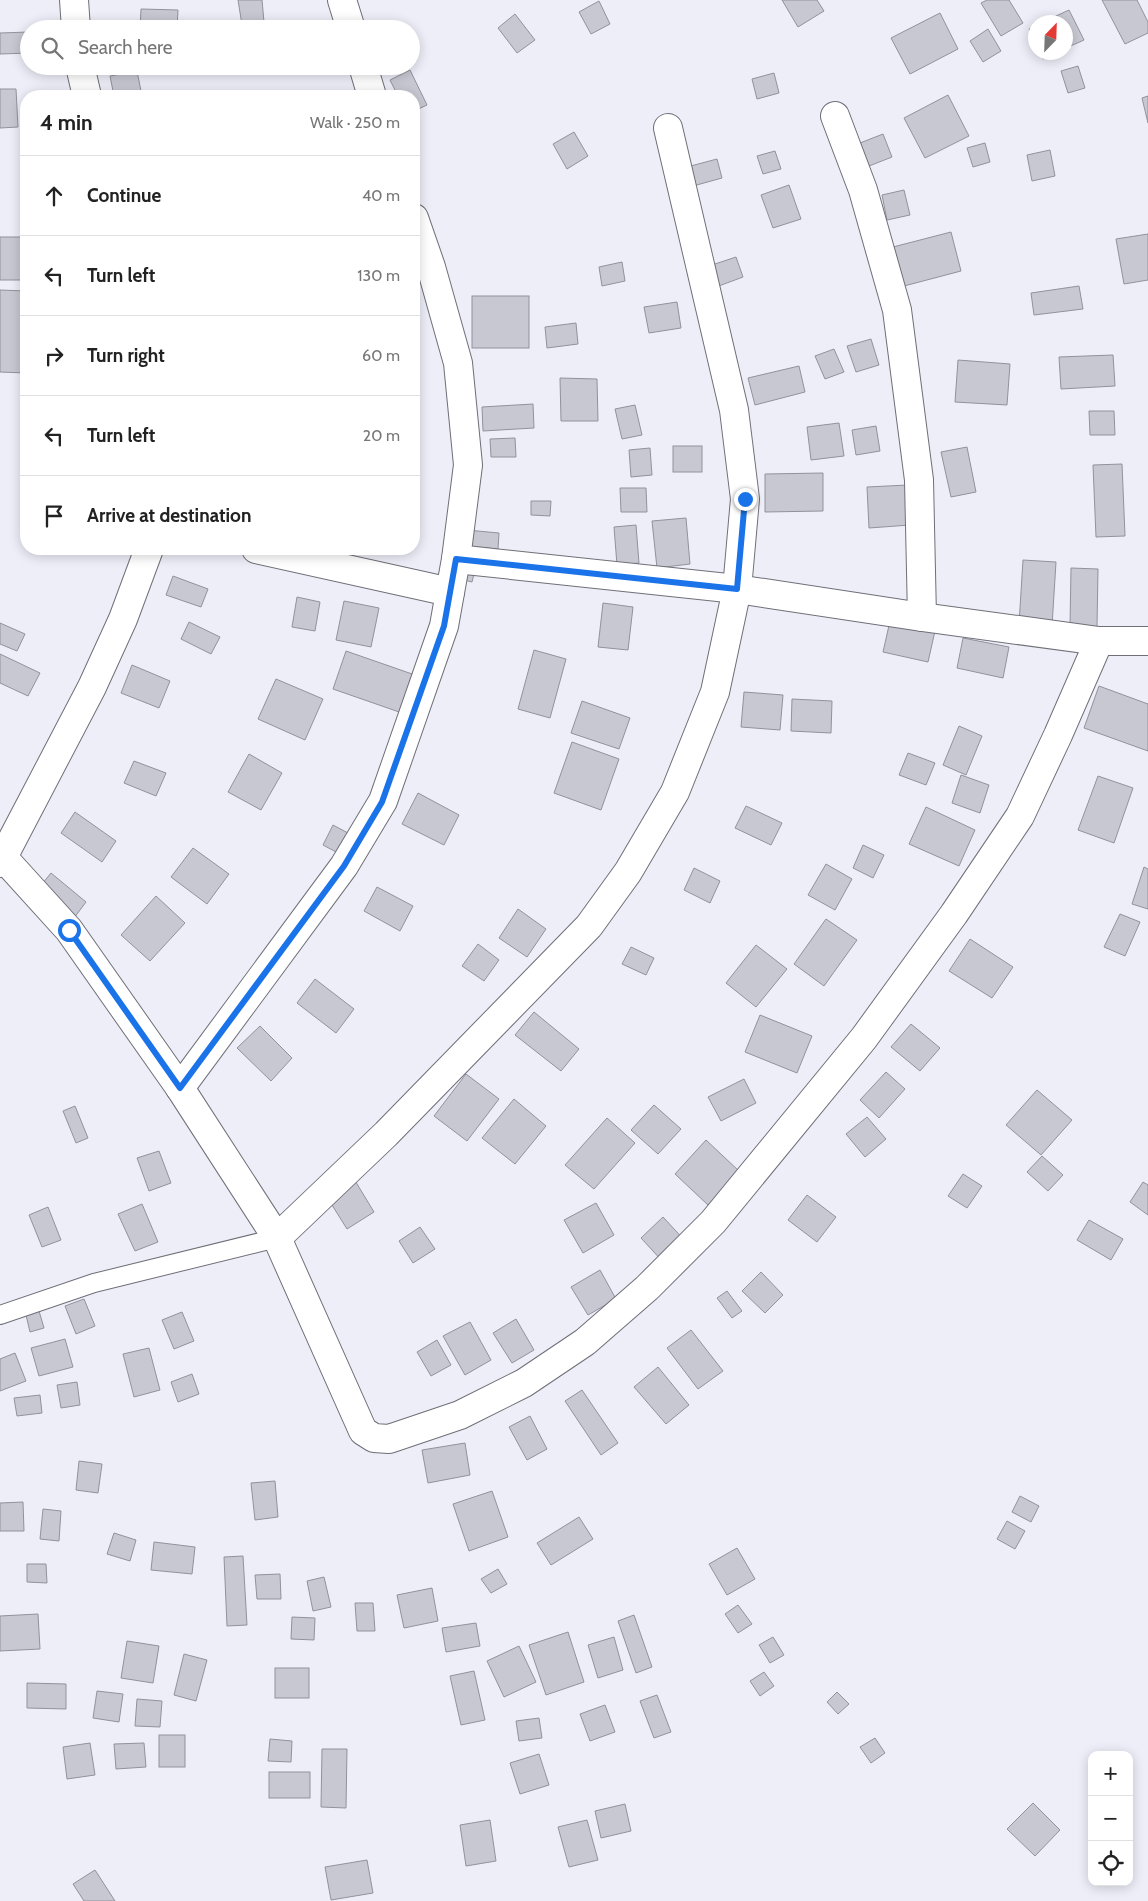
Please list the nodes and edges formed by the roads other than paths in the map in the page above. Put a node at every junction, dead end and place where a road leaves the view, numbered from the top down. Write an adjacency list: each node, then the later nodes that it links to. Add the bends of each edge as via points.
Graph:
1 (74, 0): 3 (street)
2 (342, 0): 4 (street)
3 (75, 20)
4 (348, 20)
5 (82, 75): 7 (street)
6 (366, 75): 8 (street)
7 (85, 90)
8 (370, 90)
9 (835, 116): 17 (street, via 863,190 897,310 919,480)
10 (668, 128): 15 (street, via 734,410 745,499)
11 (420, 235): 14 (street, via 458,364 468,465)
12 (147, 555): 20 (street, via 92,688)
13 (283, 555): 16 (street)
14 (456, 559): 15 (street); 16 (street)
15 (737, 589): 17 (street); 22 (street, via 715,692 675,792 617,887 582,933 386,1134)
16 (450, 592): 21 (street, via 444,626 382,802 344,866)
17 (922, 617): 18 (street)
18 (1099, 641): 19 (street); 22 (street, via 1020,816 864,1038 713,1222 585,1342 524,1383 460,1415 389,1439 374,1438 362,1431)
19 (1148, 641)
20 (1, 858): 21 (street, via 69,930)
21 (180, 1088): 22 (street)
22 (277, 1238): 23 (lane, via 94,1284)
23 (0, 1315)

